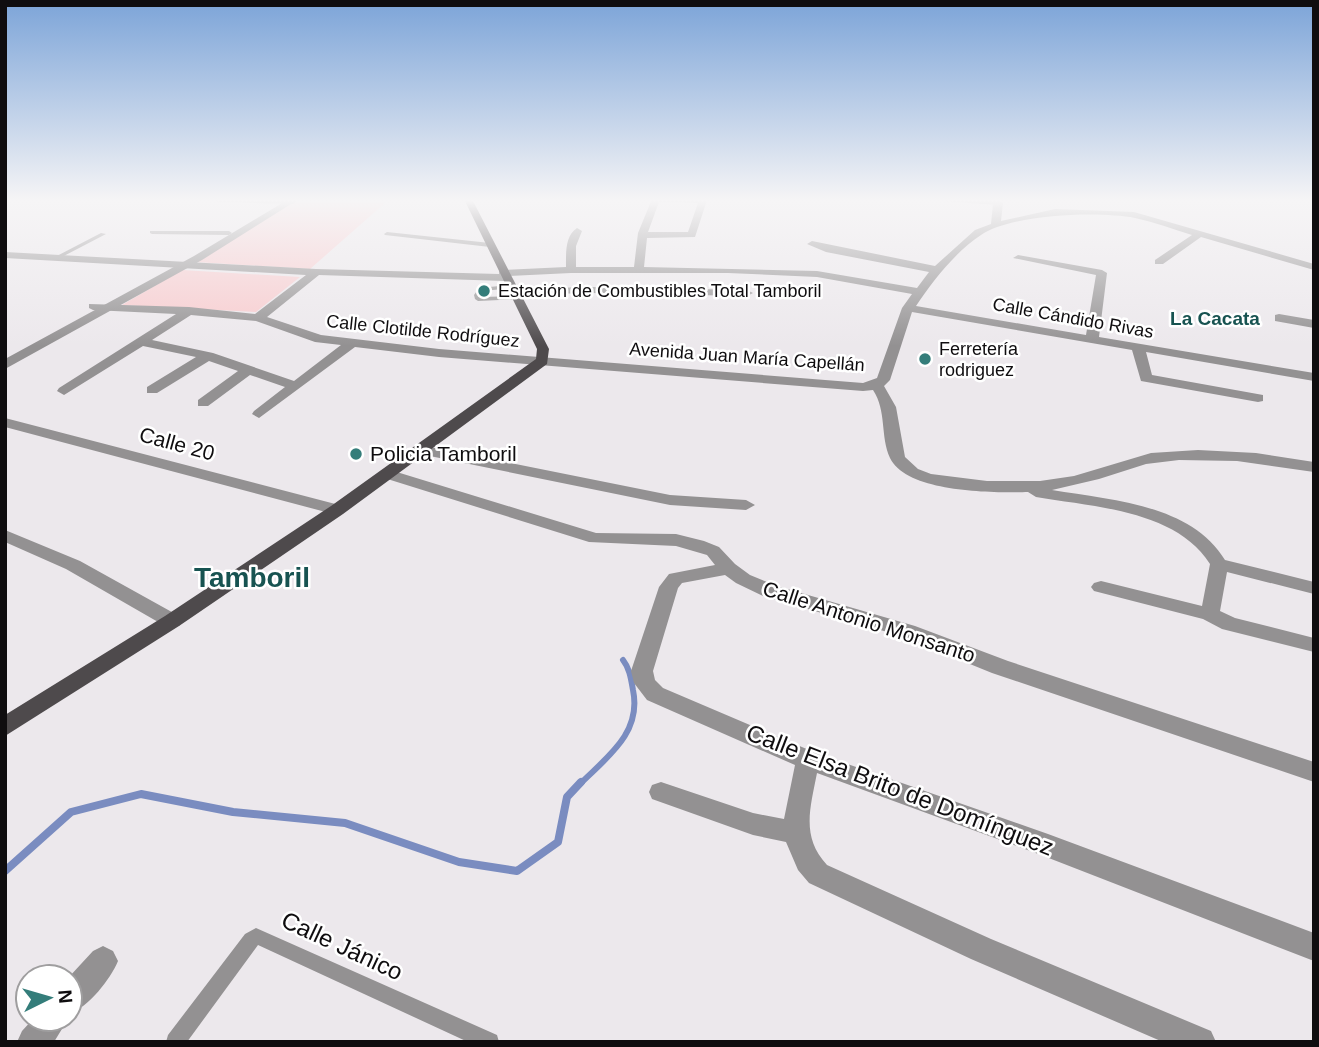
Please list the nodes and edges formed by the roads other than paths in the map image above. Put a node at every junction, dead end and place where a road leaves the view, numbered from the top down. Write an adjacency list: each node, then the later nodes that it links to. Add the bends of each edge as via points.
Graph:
1 (76, 248): 12 (lane)
2 (206, 248): 15 (street)
3 (208, 248): 15 (street)
4 (491, 248): 21 (main road)
5 (571, 248): 18 (street)
6 (641, 248): 17 (street)
7 (821, 248): 19 (street)
8 (962, 248): 19 (street, Avenida Juan María Capellán)
9 (1179, 248): 14 (street)
10 (1250, 248): 16 (street, Avenida Juan María Capellán)
11 (5, 255): 12 (street)
12 (56, 258): 15 (street)
13 (1018, 258): 31 (street, via 1102,273)
14 (1159, 262)
15 (179, 265): 20 (street); 24 (street); 25 (street)
16 (1314, 267)
17 (639, 269): 18 (street); 22 (street, via 817,274)
18 (571, 270): 21 (street)
19 (938, 271): 22 (street, Avenida Juan María Capellán)
20 (316, 272): 21 (street); 28 (street)
21 (505, 287): 23 (street); 37 (main road, via 542,349)
22 (920, 292): 26 (street, Avenida Juan María Capellán)
23 (747, 293)
24 (93, 306): 25 (street, Calle Clotilde Rodríguez); 35 (street)
25 (110, 307): 27 (street, Calle Clotilde Rodríguez); 38 (street)
26 (908, 308): 31 (street, Calle Cándido Rivas); 41 (street, Avenida Juan María Capellán, via 883,380)
27 (189, 311): 28 (street, Calle Clotilde Rodríguez); 32 (street)
28 (258, 318): 33 (street, Calle Clotilde Rodríguez, via 304,335)
29 (1279, 318): 30 (street)
30 (1314, 324)
31 (1092, 339): 34 (street, Calle Cándido Rivas)
32 (141, 342): 36 (street); 44 (street)
33 (352, 343): 37 (street, Calle Clotilde Rodríguez); 42 (street)
34 (1139, 347): 40 (street, Calle Cándido Rivas); 45 (street, via 1146,378)
35 (5, 351)
36 (208, 356): 39 (street); 43 (street)
37 (542, 360): 41 (street, Avenida Juan María Capellán); 49 (main road)
38 (5, 365)
39 (247, 370): 42 (street); 46 (street)
40 (1314, 377)
41 (877, 385): 52 (street, via 892,413 902,465 932,479)
42 (295, 386): 47 (street)
43 (152, 390)
44 (64, 391)
45 (1258, 398)
46 (203, 402)
47 (259, 414)
48 (5, 422): 54 (street, Calle 20)
49 (419, 450): 51 (main road); 53 (street, via 670,500)
50 (1314, 467): 52 (street, via 1255,458 1159,457 1092,477)
51 (387, 474): 54 (main road); 57 (street, Calle Antonio Monsanto, via 595,538 698,545 713,551)
52 (1018, 489): 56 (street, via 1106,505 1182,527 1204,542)
53 (746, 505)
54 (337, 510): 61 (main road)
55 (5, 535): 61 (street, via 98,578)
56 (1219, 564): 59 (street); 60 (street)
57 (728, 568): 64 (street, Calle Elsa Brito de Domínguez, via 676,578 669,587 642,671 645,683 655,694); 65 (street, Calle Antonio Monsanto, via 769,591 908,631 1000,667)
58 (1101, 587): 60 (street)
59 (1314, 588)
60 (1209, 614): 62 (street, via 1229,624)
61 (172, 621): 63 (main road)
62 (1314, 645)
63 (5, 727)
64 (808, 760): 67 (street); 68 (street, Calle Elsa Brito de Domínguez)
65 (1314, 772)
66 (661, 792): 67 (street, via 753,824)
67 (795, 832): 73 (street, via 805,863 818,874)
68 (1314, 947)
69 (103, 961): 70 (street)
70 (84, 983)
71 (175, 1042): 72 (lane, Calle Jánico, via 251,940 261,936)
72 (490, 1042)
73 (1200, 1042)

